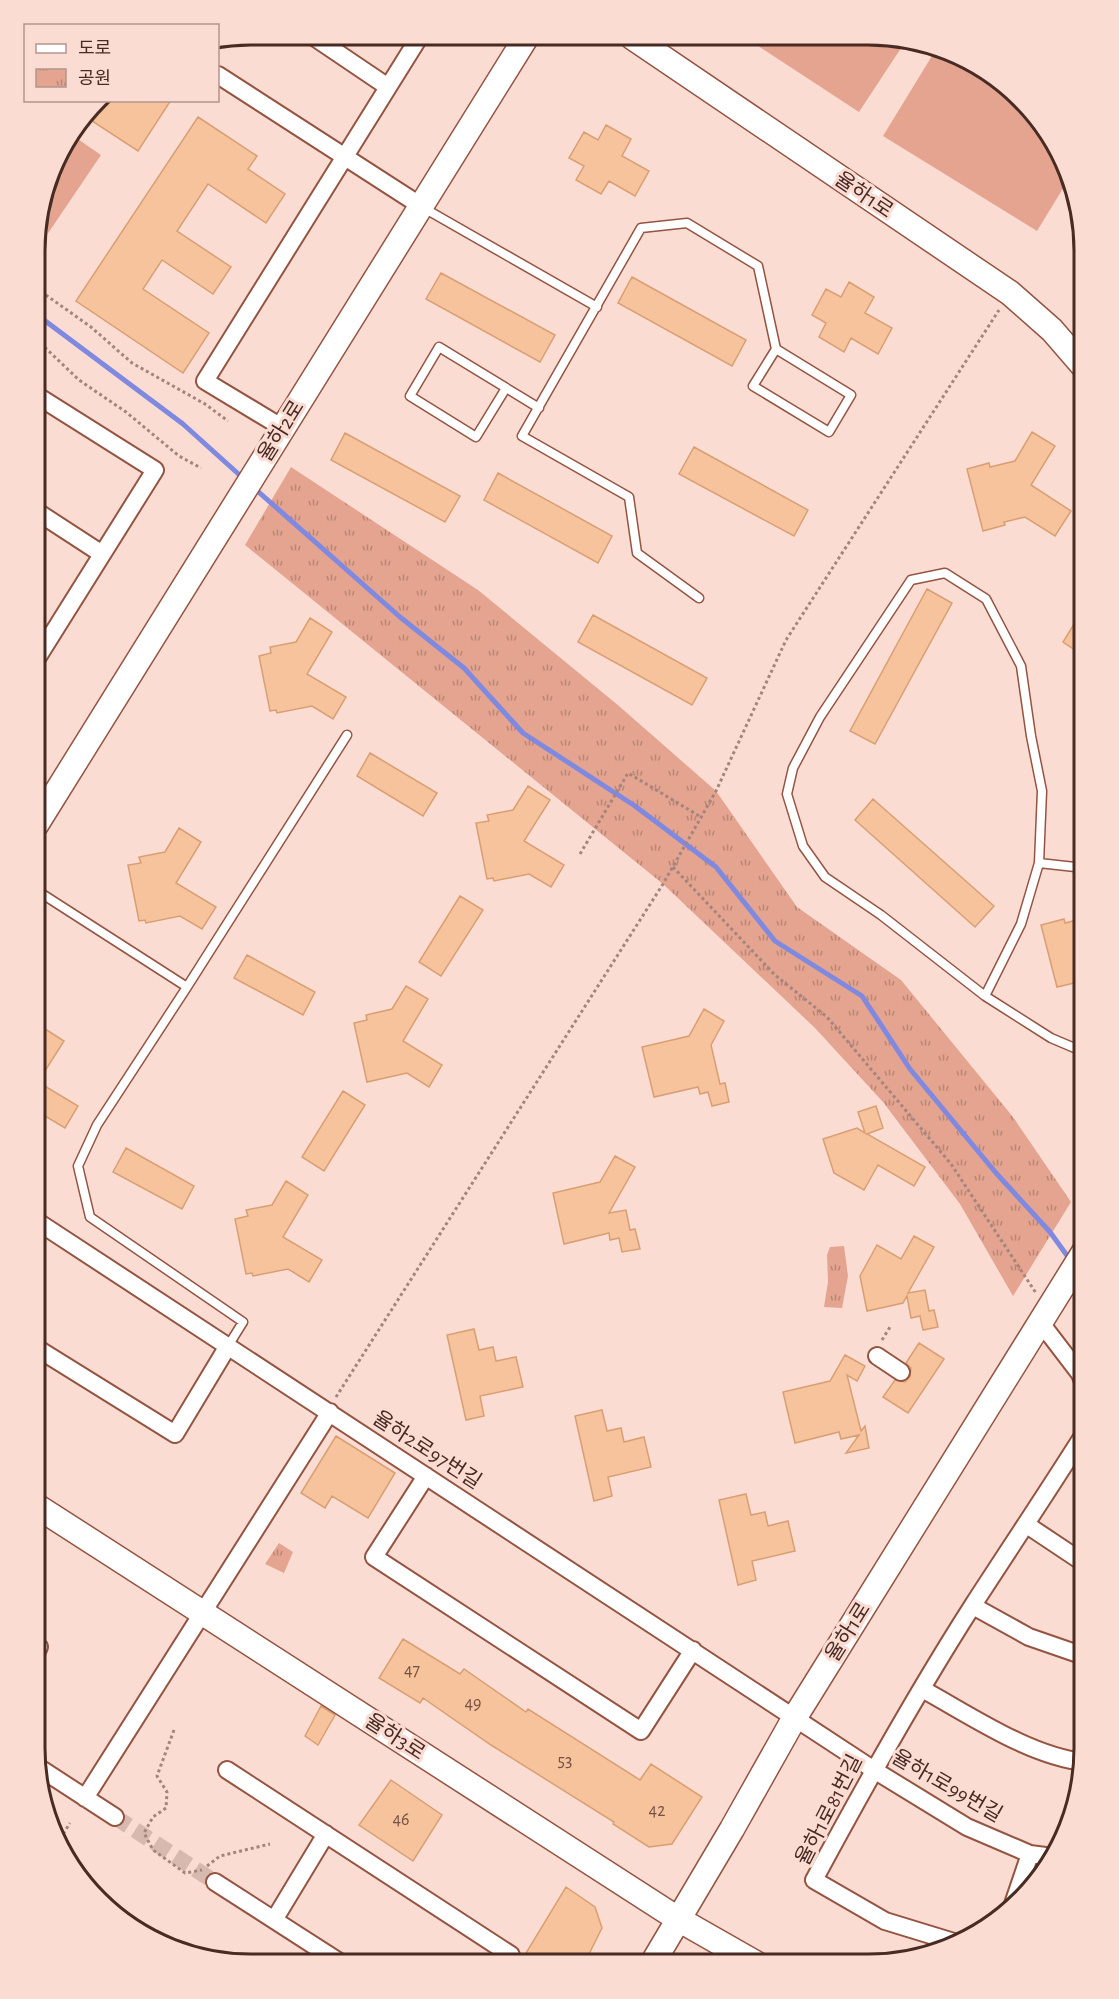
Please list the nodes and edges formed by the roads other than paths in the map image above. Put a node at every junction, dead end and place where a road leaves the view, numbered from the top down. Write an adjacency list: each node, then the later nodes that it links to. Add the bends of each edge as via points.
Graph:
1 (326, 45): 6 (street)
2 (414, 45): 6 (street)
3 (521, 45): 8 (street, 율하2로)
4 (644, 45): 11 (street, 율하1로, via 1010,293)
5 (219, 76): 7 (street)
6 (388, 87): 7 (street)
7 (344, 157): 8 (street); 15 (street, via 205,381)
8 (421, 206): 9 (lane); 15 (street, 율하2로)
9 (597, 307): 10 (lane, via 641,228 687,223 758,266); 14 (lane)
10 (776, 349): 10 (lane, via 851,395 829,432 753,386)
11 (1074, 355)
12 (506, 388): 12 (lane, via 439,347 410,396 476,437); 14 (lane)
13 (45, 401): 17 (street, via 155,470)
14 (539, 408): 18 (lane, via 522,436 629,497 637,553)
15 (283, 428): 21 (street, 율하2로)
16 (45, 517): 17 (street)
17 (102, 554): 19 (street)
18 (699, 598)
19 (45, 646)
20 (347, 735): 25 (lane)
21 (45, 811)
22 (1039, 863): 23 (lane); 26 (lane, via 1021,924); 26 (lane, via 1042,791 1021,666 986,599 945,573 911,580 820,717 793,768 787,794 803,846 825,877)
23 (1074, 867)
24 (45, 896): 25 (lane)
25 (187, 987): 31 (lane, via 97,1125 78,1166 90,1217 243,1322)
26 (985, 996): 27 (lane, via 1050,1038)
27 (1074, 1048)
28 (45, 1227): 31 (street, 율하2로97번길)
29 (1074, 1269): 30 (street, 율하1로)
30 (1048, 1313): 34 (street); 47 (street, 율하1로)
31 (228, 1346): 33 (street, via 175,1434); 36 (street, 율하2로97번길)
32 (878, 1349): 35 (street)
33 (45, 1353)
34 (1074, 1363)
35 (901, 1372)
36 (333, 1405): 38 (street, 율하2로97번길); 43 (street)
37 (1074, 1450): 40 (street, 율하1로81번길)
38 (426, 1476): 44 (street, 율하2로97번길); 44 (street, via 374,1557 641,1731)
39 (45, 1511): 43 (street, 율하3로)
40 (1027, 1525): 41 (street); 42 (street, 율하1로81번길)
41 (1074, 1556)
42 (973, 1606): 45 (street, via 1029,1637); 46 (street, 율하1로81번길)
43 (202, 1613): 52 (street); 59 (street, 율하3로)
44 (693, 1650): 47 (street, 율하2로97번길)
45 (1074, 1653)
46 (922, 1689): 48 (street, via 1022,1744); 50 (street, 율하1로81번길)
47 (795, 1718): 50 (street, 율하1로99번길); 59 (street, 율하1로)
48 (1074, 1761)
49 (226, 1770): 54 (street)
50 (874, 1770): 55 (street, 율하1로99번길, via 967,1827); 61 (street, 율하1로81번길, via 814,1880 885,1921)
51 (47, 1773): 52 (street)
52 (85, 1798): 53 (street)
53 (115, 1816)
54 (326, 1834): 60 (street); 63 (street)
55 (1030, 1854): 56 (street, 율하1로99번길); 58 (street)
56 (1043, 1856)
57 (215, 1882): 60 (street)
58 (1018, 1889)
59 (678, 1919): 64 (street, 율하1로); 65 (street, 율하3로)
60 (274, 1920): 62 (street)
61 (944, 1939)
62 (327, 1954)
63 (509, 1954)
64 (658, 1954)
65 (738, 1954)

